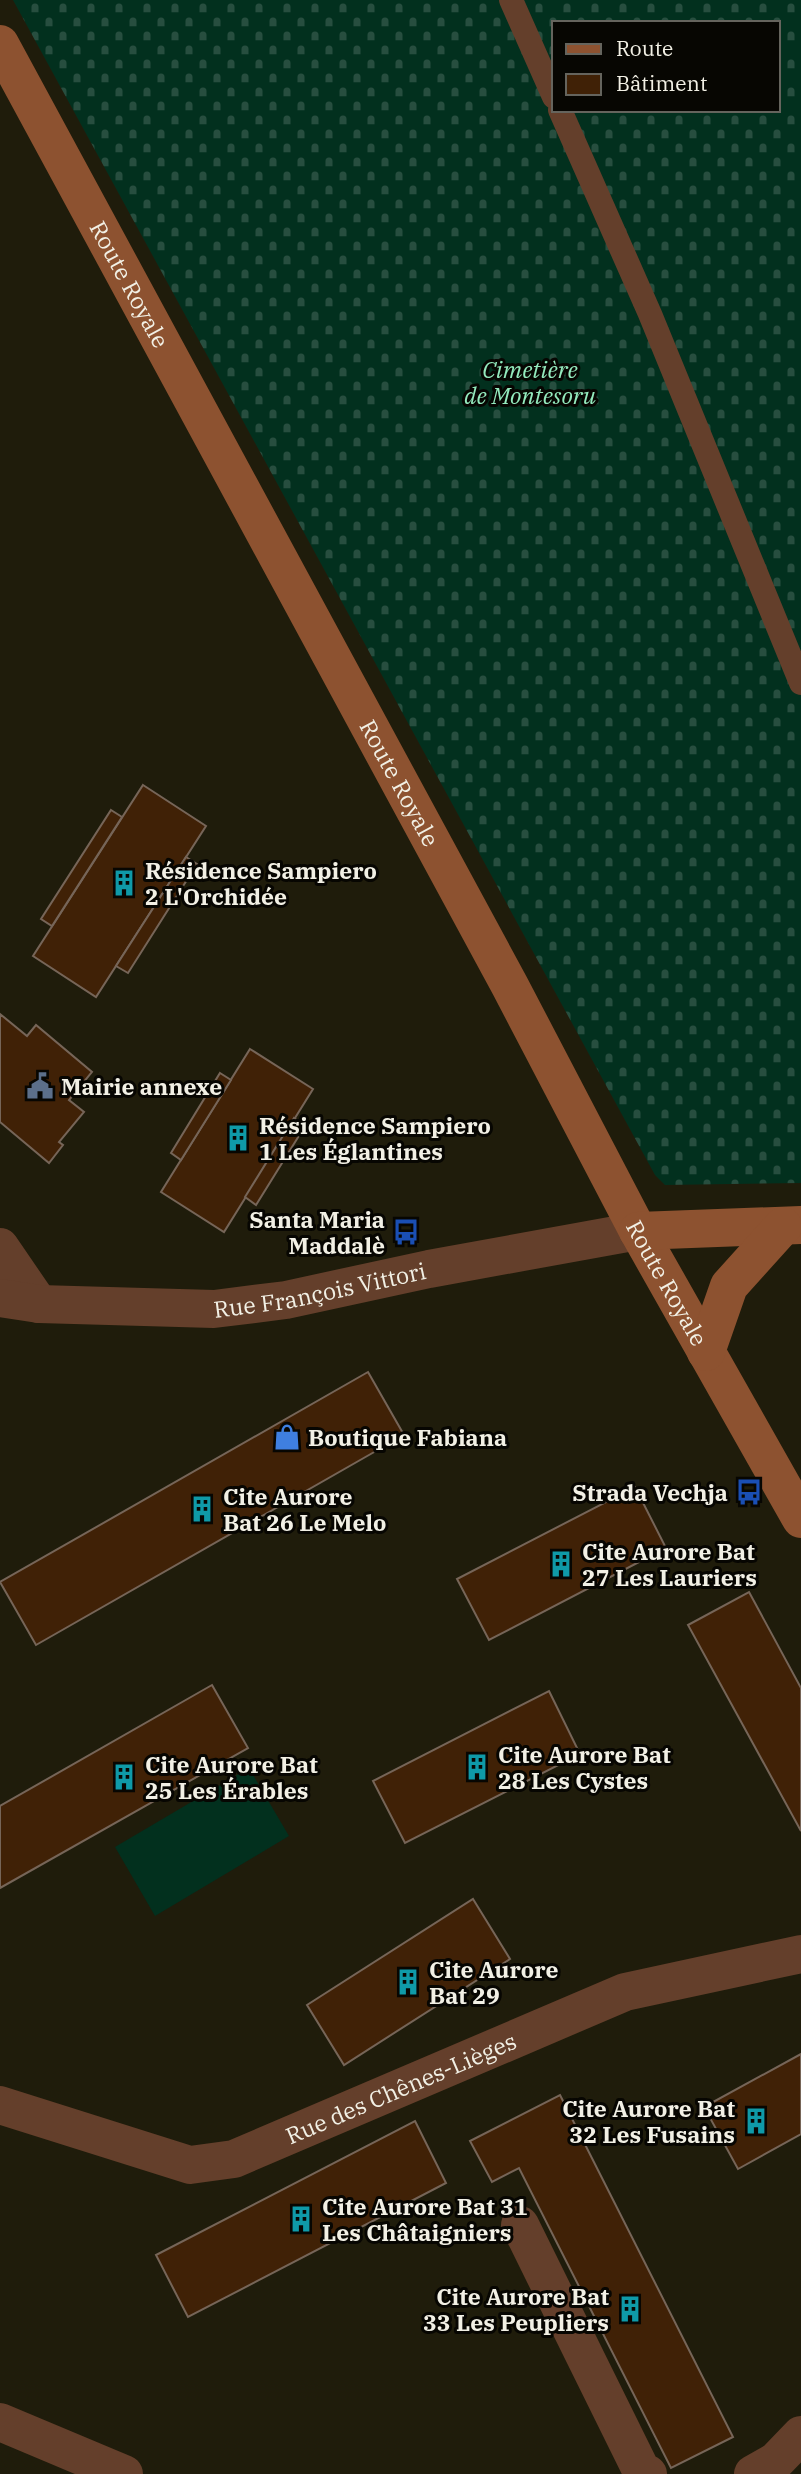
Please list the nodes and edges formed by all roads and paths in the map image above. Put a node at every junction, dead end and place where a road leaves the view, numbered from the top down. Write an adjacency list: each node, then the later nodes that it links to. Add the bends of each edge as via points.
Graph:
1 (512, 0): 3 (lane)
2 (0, 44): 7 (main road, Route Royale)
3 (552, 92)
4 (561, 112): 5 (lane, via 650,314)
5 (801, 683)
6 (792, 1225): 7 (main road); 11 (main road, via 729,1286)
7 (638, 1231): 10 (street, Rue François Vittori, via 286,1300 214,1309); 11 (main road, Route Royale)
8 (0, 1247): 10 (street)
9 (0, 1298): 10 (street, Rue François Vittori)
10 (39, 1304)
11 (706, 1352): 12 (main road, Route Royale)
12 (801, 1519)
13 (801, 1954): 14 (street, Rue des Chênes-Lièges, via 625,1992 234,2159 190,2165)
14 (0, 2105)
15 (520, 2224): 19 (street, via 642,2472)
16 (0, 2422): 18 (street)
17 (801, 2435): 20 (street, via 776,2461)
18 (124, 2474)
19 (648, 2474)
20 (754, 2474)

